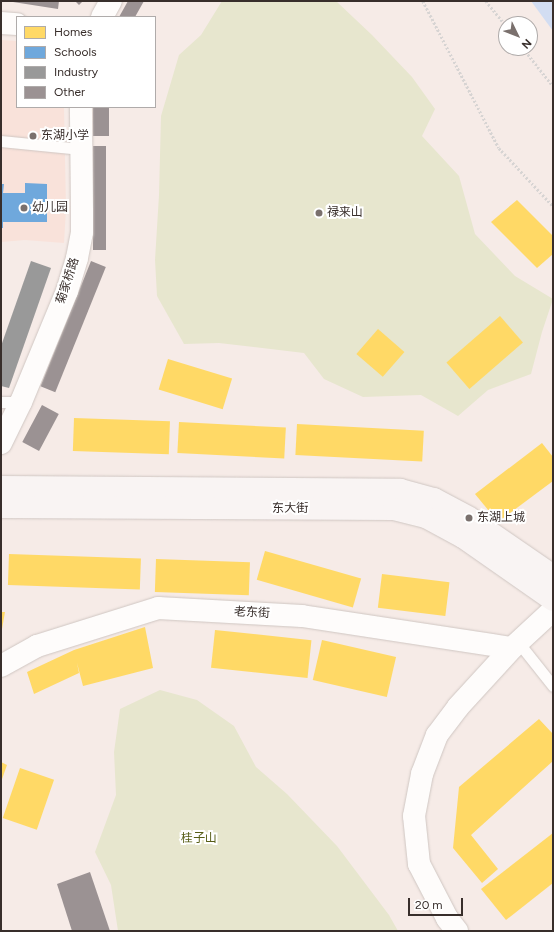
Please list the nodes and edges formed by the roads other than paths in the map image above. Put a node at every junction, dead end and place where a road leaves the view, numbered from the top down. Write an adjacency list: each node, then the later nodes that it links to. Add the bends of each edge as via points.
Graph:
1 (111, 1): 2 (street)
2 (103, 16)
3 (1, 23): 4 (street)
4 (16, 24)
5 (81, 108): 7 (street, 菊家桥路)
6 (1, 142): 7 (lane)
7 (81, 149): 8 (street, 菊家桥路, via 82,232 77,258 67,290)
8 (11, 402): 9 (street, 菊家桥路)
9 (1, 443)
10 (1, 487): 12 (main road, 东大街, via 400,490 434,499 469,518)
11 (1, 507): 13 (main road, 东大街, via 394,509 426,517 463,537)
12 (553, 576)
13 (553, 600)
14 (553, 610): 15 (street)
15 (515, 645): 16 (street, 老东街, via 302,616 158,608 37,646); 17 (lane); 18 (street, via 458,707 437,735 422,774 414,816 419,864 447,918)
16 (1, 666)
17 (553, 686)
18 (457, 931)

